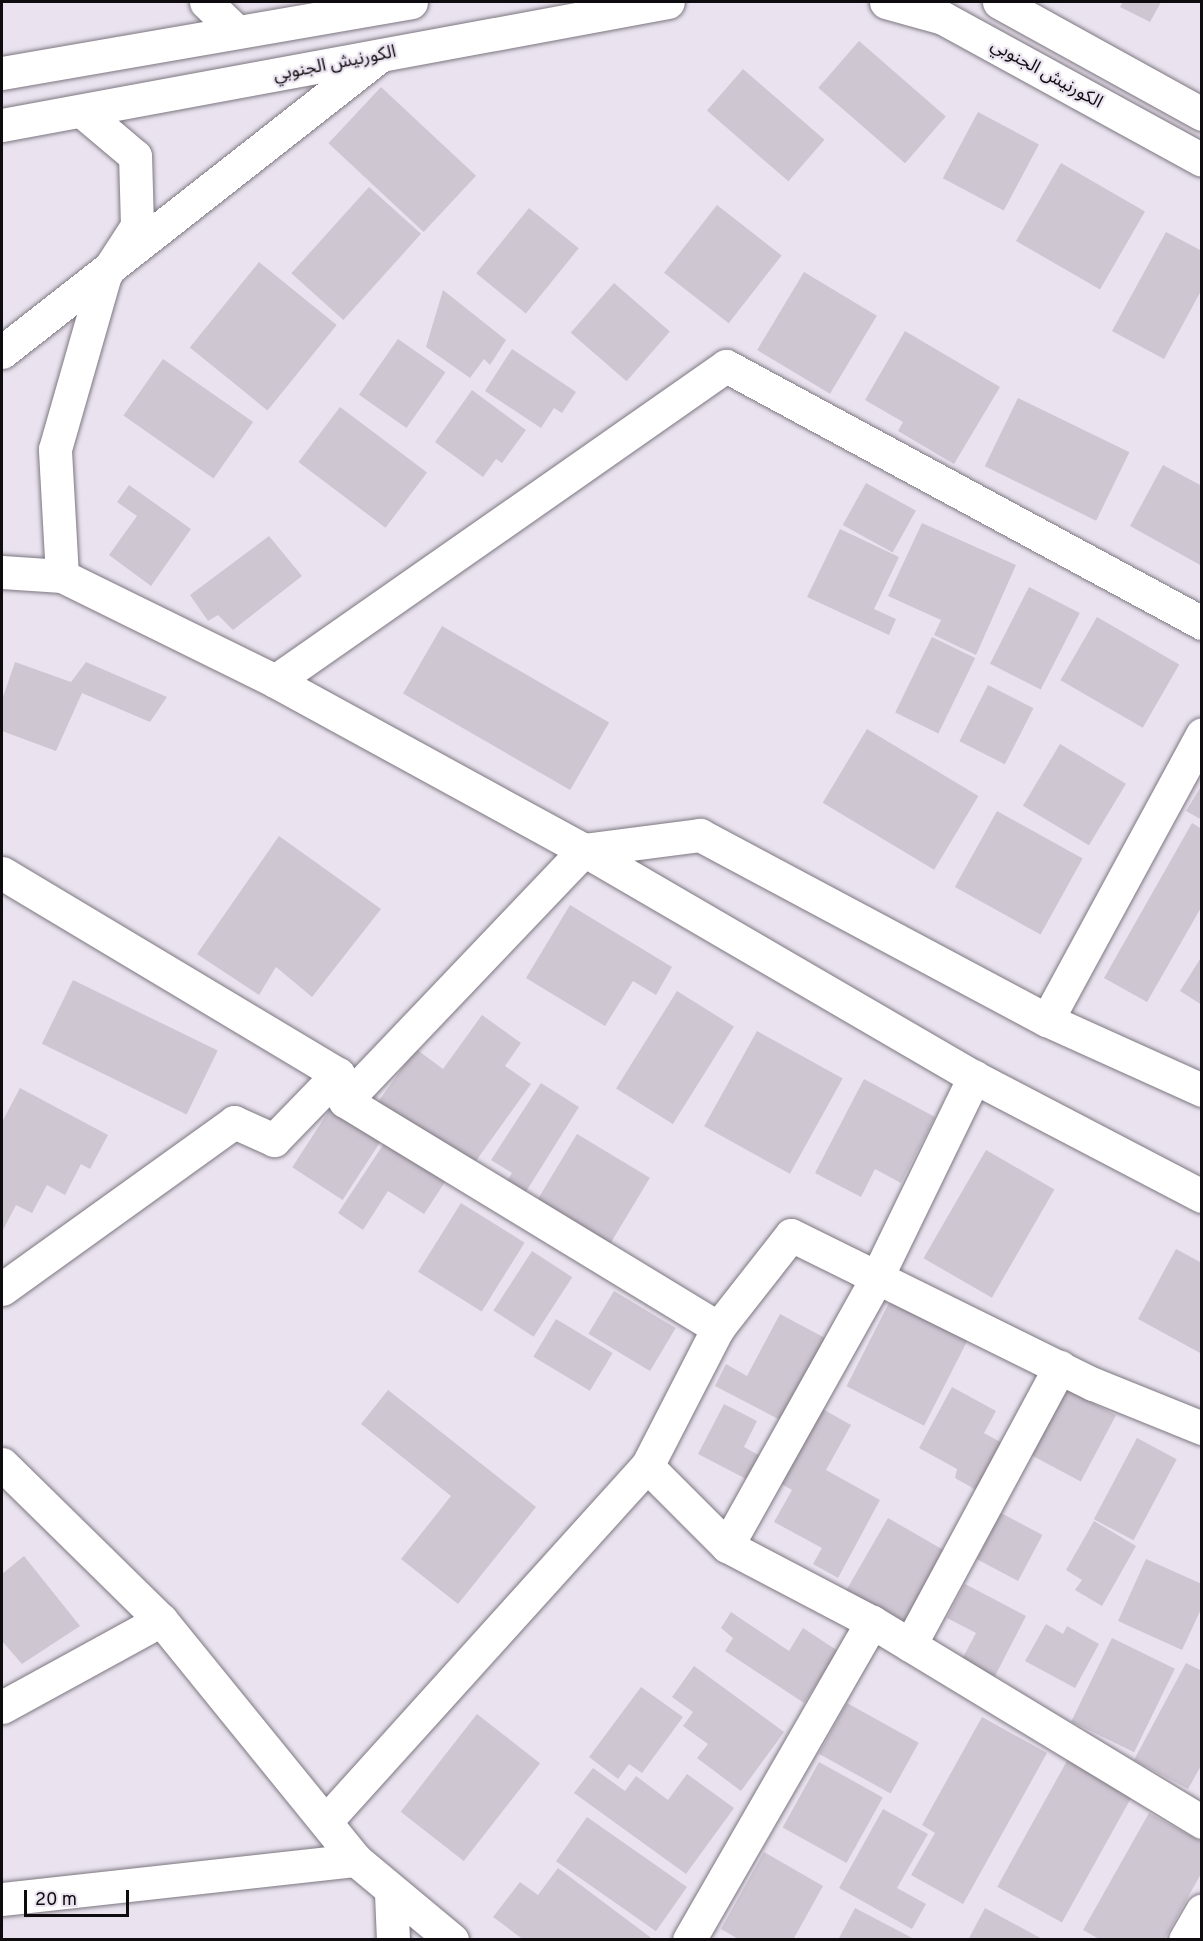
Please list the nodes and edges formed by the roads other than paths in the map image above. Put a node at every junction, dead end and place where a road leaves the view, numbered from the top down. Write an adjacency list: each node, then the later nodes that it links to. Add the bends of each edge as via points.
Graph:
1 (206, 2): 6 (street)
2 (411, 2): 6 (street)
3 (668, 2): 7 (street, الكورنيش الجنوبي)
4 (886, 2): 12 (street, الكورنيش الجنوبي, via 943,18)
5 (999, 2): 10 (street)
6 (235, 30): 8 (street)
7 (380, 56): 9 (street, الكورنيش الجنوبي); 13 (street)
8 (2, 73)
9 (83, 112): 11 (street, الكورنيش الجنوبي); 13 (street, via 135,156 137,226)
10 (1202, 114)
11 (2, 125)
12 (1202, 160)
13 (105, 275): 14 (street); 16 (street, via 55,448)
14 (2, 352)
15 (2, 572): 16 (street)
16 (62, 576): 18 (street)
17 (1202, 623): 18 (street, via 726,366)
18 (275, 681): 20 (street)
19 (1202, 734): 22 (street)
20 (584, 849): 22 (street, via 700,836); 23 (street); 24 (street)
21 (2, 873): 24 (street)
22 (1047, 1020): 25 (street)
23 (974, 1077): 26 (street); 27 (street)
24 (342, 1088): 28 (street, via 274,1140 234,1122); 29 (street)
25 (1202, 1090)
26 (1202, 1196)
27 (876, 1279): 29 (street, via 791,1235); 30 (street); 34 (street)
28 (2, 1289)
29 (718, 1328): 33 (street)
30 (1060, 1367): 31 (street); 37 (street)
31 (1202, 1428)
32 (2, 1464): 35 (street)
33 (647, 1466): 34 (street); 39 (street)
34 (728, 1546): 36 (street)
35 (161, 1620): 38 (street); 39 (street)
36 (872, 1622): 37 (street); 47 (street)
37 (910, 1645): 40 (street)
38 (2, 1707)
39 (326, 1821): 41 (street)
40 (1202, 1822)
41 (356, 1860): 42 (street); 43 (street)
42 (391, 1893): 45 (street); 46 (street)
43 (2, 1899)
44 (1202, 1911): 48 (street)
45 (393, 1940)
46 (452, 1940)
47 (689, 1940)
48 (1185, 1940)

